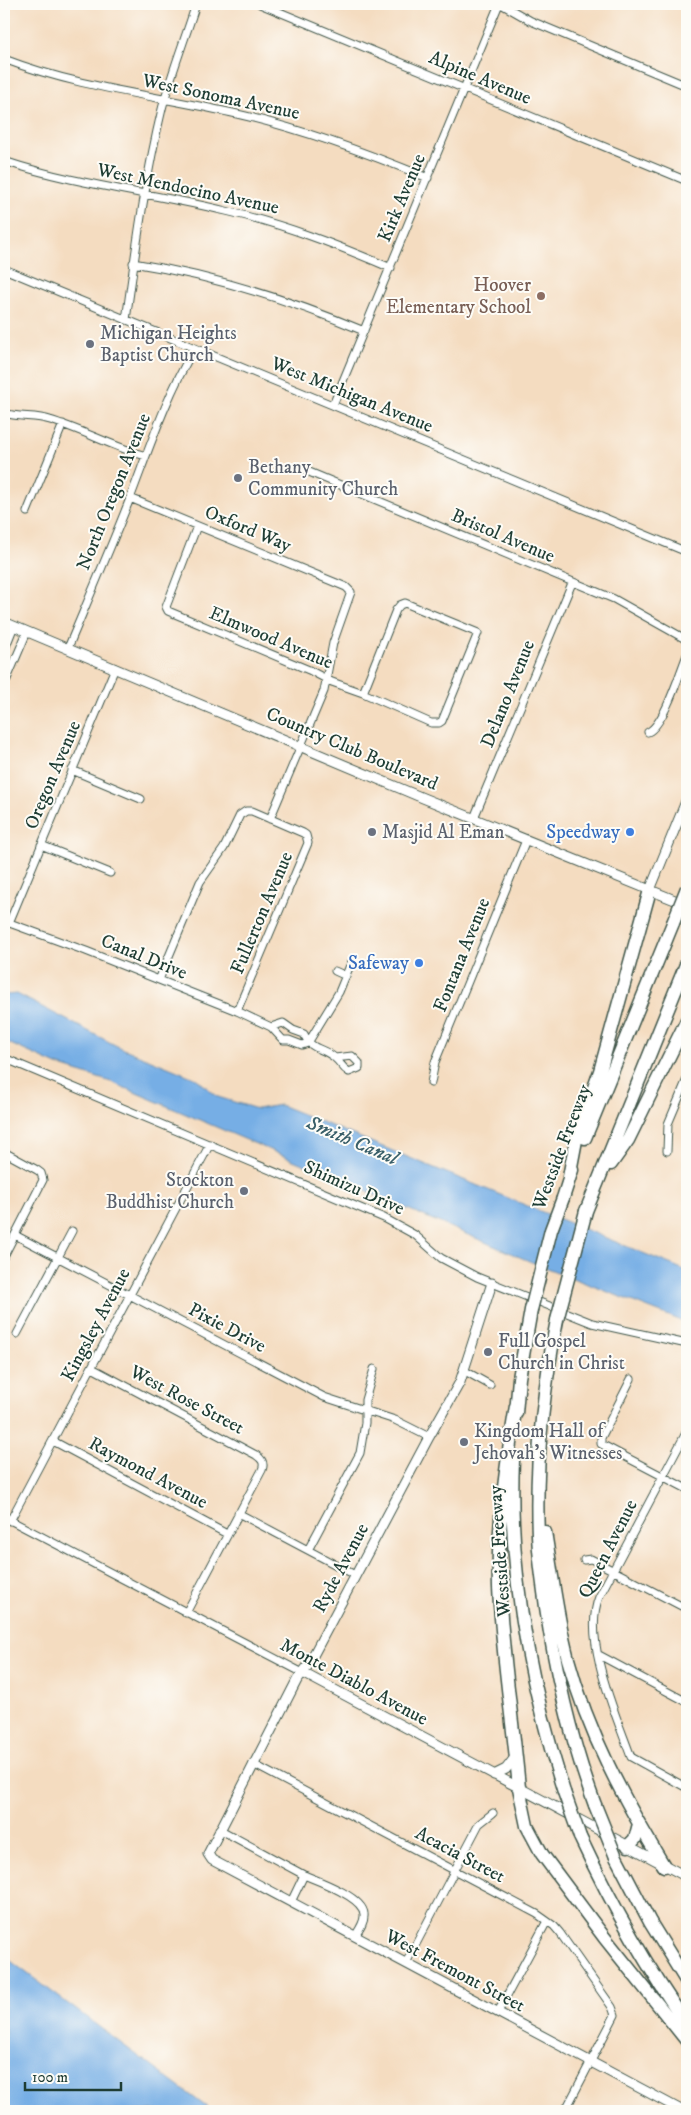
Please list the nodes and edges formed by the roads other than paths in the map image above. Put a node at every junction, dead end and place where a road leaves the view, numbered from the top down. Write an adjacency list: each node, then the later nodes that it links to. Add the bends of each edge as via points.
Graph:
1 (196, 4): 7 (street)
2 (260, 4): 6 (street, Alpine Avenue)
3 (500, 4): 5 (street, via 531,21); 6 (street, Kirk Avenue)
4 (4, 59): 7 (street, West Sonoma Avenue, via 92,86)
5 (687, 86)
6 (464, 89): 9 (street, Kirk Avenue); 10 (street, Alpine Avenue)
7 (165, 100): 9 (street, West Sonoma Avenue, via 298,130); 11 (street)
8 (4, 161): 11 (street, West Mendocino Avenue, via 74,181)
9 (428, 178): 13 (street, Kirk Avenue)
10 (687, 181)
11 (144, 194): 12 (street); 13 (street, West Mendocino Avenue, via 268,222)
12 (133, 263): 15 (street); 16 (street, via 190,272 236,284 290,301)
13 (390, 268): 16 (street, Kirk Avenue)
14 (4, 269): 15 (street, West Michigan Avenue)
15 (126, 320): 17 (street, West Michigan Avenue)
16 (364, 331): 18 (street, Kirk Avenue)
17 (194, 349): 18 (street, West Michigan Avenue); 21 (street, North Oregon Avenue, via 180,374)
18 (333, 405): 26 (street, West Michigan Avenue)
19 (4, 413): 20 (street)
20 (63, 424): 21 (street); 24 (street)
21 (146, 456): 23 (street, North Oregon Avenue)
22 (302, 469): 27 (street, Bristol Avenue)
23 (130, 498): 25 (street, Oxford Way); 32 (street, North Oregon Avenue)
24 (27, 512)
25 (197, 526): 36 (street, Oxford Way, via 351,592 333,643); 36 (street, Elmwood Avenue, via 166,607 168,611)
26 (687, 552)
27 (572, 583): 31 (street, Bristol Avenue, via 614,599); 44 (street, Delano Avenue)
28 (4, 622): 29 (street, Country Club Boulevard)
29 (14, 626): 30 (street, Country Club Boulevard); 33 (street)
30 (27, 632): 32 (street, Country Club Boulevard); 37 (street)
31 (687, 640)
32 (68, 648): 35 (street, Country Club Boulevard)
33 (4, 650)
34 (687, 655): 39 (street, via 660,719)
35 (115, 668): 40 (street, Country Club Boulevard); 41 (street, Oregon Avenue)
36 (327, 679): 38 (street, Elmwood Avenue); 40 (street)
37 (4, 686)
38 (363, 693): 38 (street, Elmwood Avenue, via 400,604 408,604 478,633 439,723 431,723)
39 (648, 732)
40 (301, 745): 44 (street, Country Club Boulevard); 45 (street)
41 (72, 770): 42 (street); 47 (street, Oregon Avenue)
42 (141, 799)
43 (687, 799): 50 (street)
44 (474, 818): 46 (street, Country Club Boulevard)
45 (270, 819): 57 (street, Fullerton Avenue, via 250,811 240,815 224,848 200,882); 58 (street, Fullerton Avenue, via 303,833 308,846)
46 (526, 840): 50 (street, Country Club Boulevard); 67 (street, Fontana Avenue, via 435,1062)
47 (41, 845): 48 (street); 52 (street, Oregon Avenue)
48 (110, 873)
49 (687, 888): 71 (highway, Westside Freeway, bridge)
50 (650, 890): 51 (street, Country Club Boulevard); 71 (highway, via 600,1071 578,1135)
51 (687, 906)
52 (6, 922): 57 (street, Canal Drive)
53 (687, 962): 72 (highway, Westside Freeway)
54 (351, 963): 56 (street)
55 (335, 971): 56 (street)
56 (346, 976): 63 (street)
57 (159, 980): 58 (street, Canal Drive)
58 (236, 1011): 60 (street, Canal Drive)
59 (687, 1020): 72 (highway, via 628,1140)
60 (271, 1028): 61 (street, Canal Drive, via 283,1023); 62 (street, Canal Drive, via 283,1040)
61 (293, 1030): 62 (street); 63 (street, Canal Drive, via 304,1034)
62 (289, 1040): 63 (street, Canal Drive, via 302,1045)
63 (308, 1043): 65 (street, Canal Drive)
64 (4, 1058): 68 (street, Shimizu Drive)
65 (335, 1058)
66 (687, 1079): 69 (street, via 668,1124)
67 (431, 1083)
68 (210, 1144): 77 (street, Shimizu Drive, via 403,1227 441,1258); 78 (street, Kingsley Avenue)
69 (667, 1151)
70 (4, 1152): 74 (street, via 37,1170 43,1178)
71 (569, 1177): 86 (highway, Westside Freeway, bridge, via 550,1230 531,1310)
72 (599, 1180): 93 (highway, Westside Freeway, bridge, via 586,1211 556,1320 545,1388)
73 (72, 1231): 76 (street)
74 (15, 1235): 75 (street); 76 (street, Pixie Drive)
75 (4, 1256)
76 (58, 1257): 78 (street, Pixie Drive); 79 (street)
77 (492, 1283): 80 (street, Shimizu Drive, via 592,1323); 83 (street, Ryde Avenue)
78 (130, 1295): 81 (street, Kingsley Avenue); 87 (street, Pixie Drive, via 324,1398)
79 (17, 1334)
80 (687, 1344)
81 (92, 1368): 90 (street, Kingsley Avenue); 94 (street, West Rose Street, via 260,1457 262,1470)
82 (374, 1369): 87 (street, via 365,1400)
83 (465, 1371): 85 (street); 89 (street, Ryde Avenue)
84 (631, 1379): 91 (street, via 601,1438 601,1444)
85 (490, 1385)
86 (516, 1406): 106 (highway, via 503,1484 499,1550 501,1612); 126 (highway, Westside Freeway, bridge, via 513,1465 518,1590 533,1678 564,1792 580,1837 622,1923)
87 (366, 1411): 89 (street, Pixie Drive); 97 (street, via 360,1453)
88 (687, 1431): 91 (street, Queen Avenue)
89 (429, 1437): 100 (street, Ryde Avenue)
90 (53, 1441): 95 (street, Kingsley Avenue); 96 (street, Raymond Avenue)
91 (663, 1476): 92 (street); 99 (street, Queen Avenue)
92 (687, 1489)
93 (538, 1492): 112 (highway, via 564,1641 574,1679 593,1733); 124 (highway, Westside Freeway, bridge, via 539,1555 554,1661 580,1762 616,1858)
94 (238, 1513): 96 (street); 97 (street)
95 (7, 1519): 102 (street, Monte Diablo Avenue)
96 (227, 1534): 102 (street)
97 (308, 1550): 100 (street)
98 (584, 1560): 99 (street, via 591,1559)
99 (614, 1570): 101 (street); 103 (street, Queen Avenue, via 594,1614)
100 (355, 1575): 104 (street, Ryde Avenue)
101 (687, 1609)
102 (186, 1613): 104 (street, Monte Diablo Avenue)
103 (599, 1655): 105 (street); 110 (street, Queen Avenue, via 633,1759)
104 (303, 1673): 107 (street, Ryde Avenue); 108 (street, Monte Diablo Avenue)
105 (687, 1702)
106 (516, 1756): 108 (street, via 506,1770); 109 (highway)
107 (253, 1764): 113 (street, Ryde Avenue); 117 (street, Acacia Street)
108 (494, 1775): 109 (street, Monte Diablo Avenue)
109 (518, 1788): 114 (street, Monte Diablo Avenue); 127 (highway, via 527,1826 542,1854)
110 (687, 1788)
111 (493, 1813): 117 (street, via 479,1824)
112 (639, 1824): 114 (highway, via 635,1839); 116 (highway)
113 (219, 1829): 115 (street, Ryde Avenue, via 207,1852); 118 (street)
114 (628, 1846): 116 (street, Monte Diablo Avenue)
115 (212, 1860): 120 (street, West Fremont Street)
116 (664, 1866): 119 (street, Monte Diablo Avenue)
117 (454, 1871): 121 (street, Acacia Street); 123 (street)
118 (304, 1874): 120 (street); 122 (street, via 362,1905 364,1920)
119 (687, 1877)
120 (292, 1902): 122 (street, West Fremont Street)
121 (547, 1921): 125 (street); 128 (street, Acacia Street, via 566,1942 615,2015)
122 (355, 1936): 123 (street, West Fremont Street)
123 (406, 1963): 125 (street, West Fremont Street)
124 (687, 1982)
125 (498, 2012): 128 (street, West Fremont Street)
126 (687, 2024)
127 (687, 2041)
128 (592, 2062): 129 (street); 130 (street, West Fremont Street)
129 (565, 2111)
130 (683, 2111)

